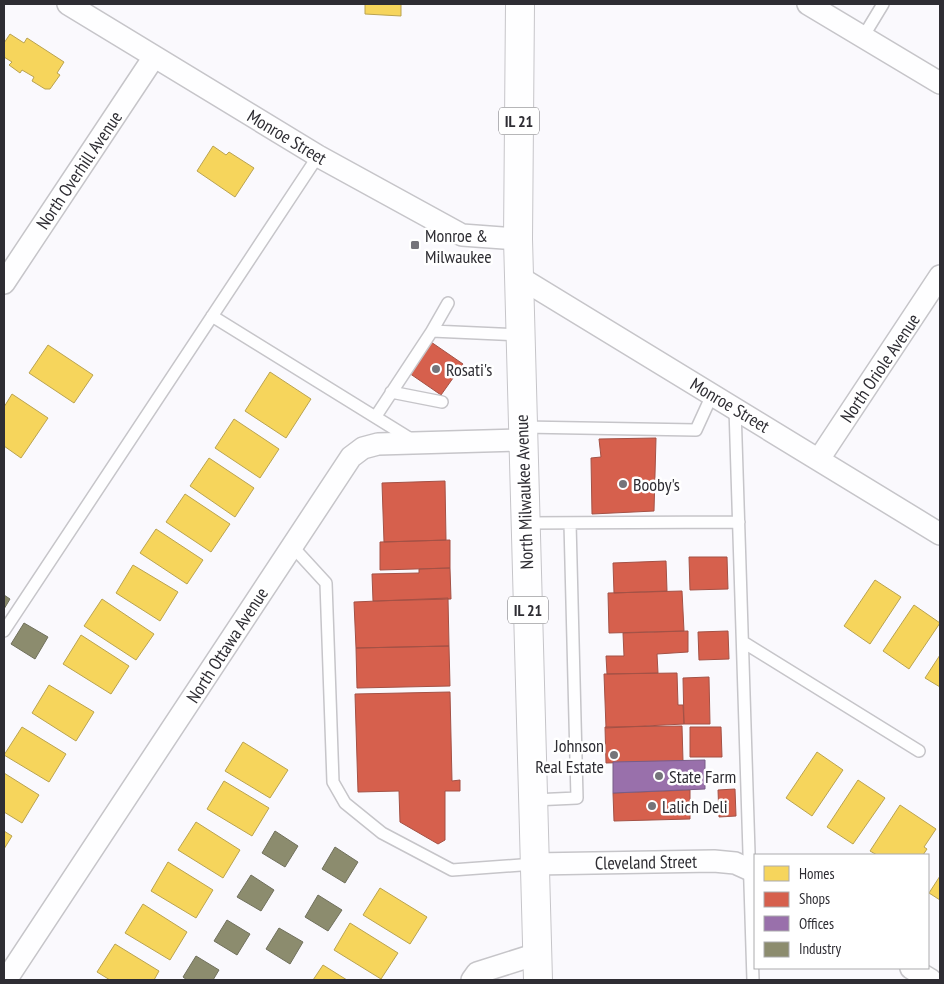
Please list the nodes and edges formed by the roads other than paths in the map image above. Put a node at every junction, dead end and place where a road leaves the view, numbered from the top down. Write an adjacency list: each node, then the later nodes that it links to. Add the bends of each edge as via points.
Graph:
1 (68, 4): 6 (street, Monroe Street)
2 (520, 4): 9 (main road, North Milwaukee Avenue / IL 21)
3 (808, 4): 5 (street)
4 (883, 4): 5 (lane)
5 (862, 37): 7 (street)
6 (154, 56): 8 (street, Monroe Street); 12 (street, North Overhill Avenue)
7 (940, 83)
8 (318, 156): 9 (street, Monroe Street, via 462,235); 14 (lane)
9 (518, 239): 11 (main road, North Milwaukee Avenue / IL 21)
10 (940, 276): 24 (street, North Oriole Avenue)
11 (519, 277): 16 (main road, North Milwaukee Avenue / IL 21); 18 (street, Monroe Street)
12 (4, 283)
13 (448, 303): 15 (lane)
14 (212, 316): 21 (lane); 30 (lane)
15 (432, 330): 16 (lane); 17 (lane)
16 (520, 335): 22 (main road, North Milwaukee Avenue / IL 21)
17 (391, 392): 19 (lane); 21 (lane)
18 (712, 395): 20 (street, Monroe Street); 22 (lane, via 696,430)
19 (442, 402)
20 (735, 408): 24 (street, Monroe Street); 25 (lane)
21 (376, 416): 23 (lane)
22 (523, 433): 23 (street, North Ottawa Avenue); 26 (main road, North Milwaukee Avenue / IL 21)
23 (418, 443): 29 (street, North Ottawa Avenue, via 378,444 363,448 351,457)
24 (819, 459): 28 (street, Monroe Street)
25 (739, 522): 27 (lane); 31 (lane)
26 (525, 523): 27 (lane); 33 (main road, North Milwaukee Avenue / IL 21)
27 (570, 523): 33 (lane, via 577,798)
28 (940, 534)
29 (292, 546): 34 (lane, via 326,583 333,782 345,803 382,833 452,870); 38 (street, North Ottawa Avenue)
30 (4, 631)
31 (743, 642): 32 (lane); 35 (lane)
32 (919, 751)
33 (533, 800): 34 (main road, North Milwaukee Avenue / IL 21)
34 (534, 864): 35 (street, Cleveland Street, via 714,861 735,863); 36 (main road, North Milwaukee Avenue / IL 21)
35 (753, 870): 40 (lane)
36 (537, 967): 39 (street, via 476,973)
37 (913, 969): 41 (street)
38 (6, 980)
39 (472, 980)
40 (753, 980)
41 (931, 980)

